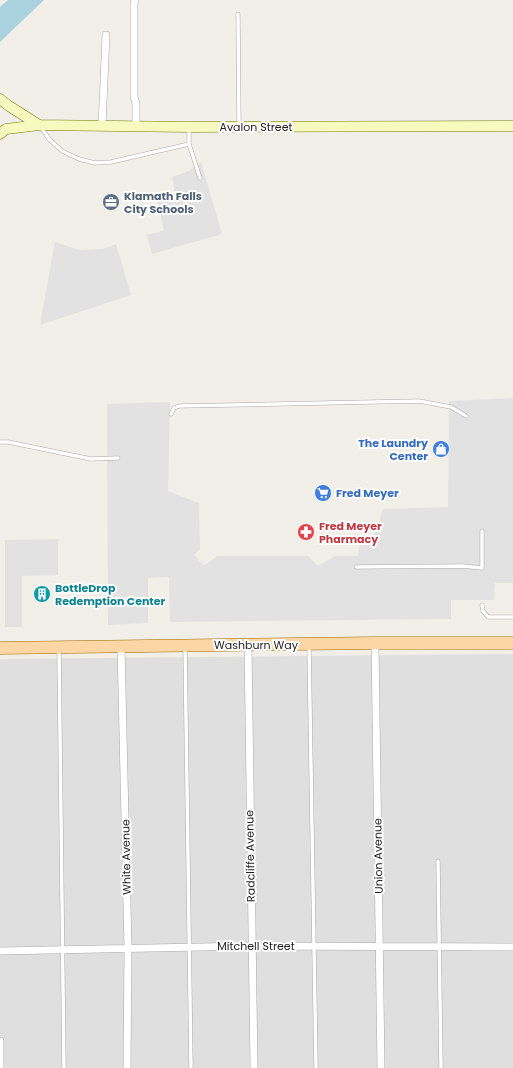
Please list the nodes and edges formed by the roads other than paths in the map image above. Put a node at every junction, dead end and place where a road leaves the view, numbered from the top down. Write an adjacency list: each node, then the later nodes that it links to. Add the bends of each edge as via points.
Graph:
1 (135, 0): 7 (street)
2 (238, 14): 10 (lane)
3 (106, 35): 6 (street)
4 (0, 100): 5 (street)
5 (39, 125): 6 (street, Avalon Street); 11 (street, Avalon Street, via 6,129); 12 (lane, via 62,151 95,163 111,162)
6 (102, 126): 7 (street, Avalon Street)
7 (136, 126): 9 (street, Avalon Street)
8 (513, 126): 10 (street, Avalon Street)
9 (189, 127): 10 (street, Avalon Street); 12 (lane)
10 (239, 127)
11 (0, 134)
12 (189, 144): 13 (lane)
13 (200, 178)
14 (171, 414): 15 (lane, via 174,408 179,406 419,401 451,407)
15 (466, 416)
16 (0, 442): 17 (lane, via 91,459)
17 (118, 458)
18 (482, 531): 19 (lane, via 482,568)
19 (356, 567)
20 (482, 605): 21 (lane, via 488,617)
21 (513, 617)
22 (375, 643): 23 (main road, Washburn Way); 25 (main road, Washburn Way); 34 (street, Union Avenue)
23 (513, 643)
24 (248, 645): 25 (main road, Washburn Way); 26 (main road, Washburn Way); 31 (street, Radcliffe Avenue)
25 (309, 645): 32 (lane)
26 (185, 646): 27 (main road, Washburn Way); 33 (lane)
27 (121, 647): 29 (main road, Washburn Way); 37 (street, White Avenue)
28 (0, 648): 29 (main road, Washburn Way)
29 (58, 648): 38 (lane)
30 (438, 861): 35 (lane)
31 (251, 946): 32 (street, Mitchell Street); 33 (street, Mitchell Street); 45 (street, Radcliffe Avenue)
32 (314, 946): 34 (street, Mitchell Street); 46 (lane)
33 (188, 947): 37 (street, Mitchell Street); 44 (lane)
34 (380, 947): 35 (street, Mitchell Street); 47 (street, Union Avenue)
35 (439, 947): 36 (street, Mitchell Street); 48 (lane)
36 (513, 947)
37 (128, 948): 38 (street, Mitchell Street); 43 (street, White Avenue)
38 (63, 950): 39 (street, Mitchell Street); 42 (lane)
39 (0, 951)
40 (0, 1041): 41 (street)
41 (0, 1068)
42 (64, 1068)
43 (127, 1068)
44 (191, 1068)
45 (254, 1068)
46 (316, 1068)
47 (381, 1068)
48 (441, 1068)

